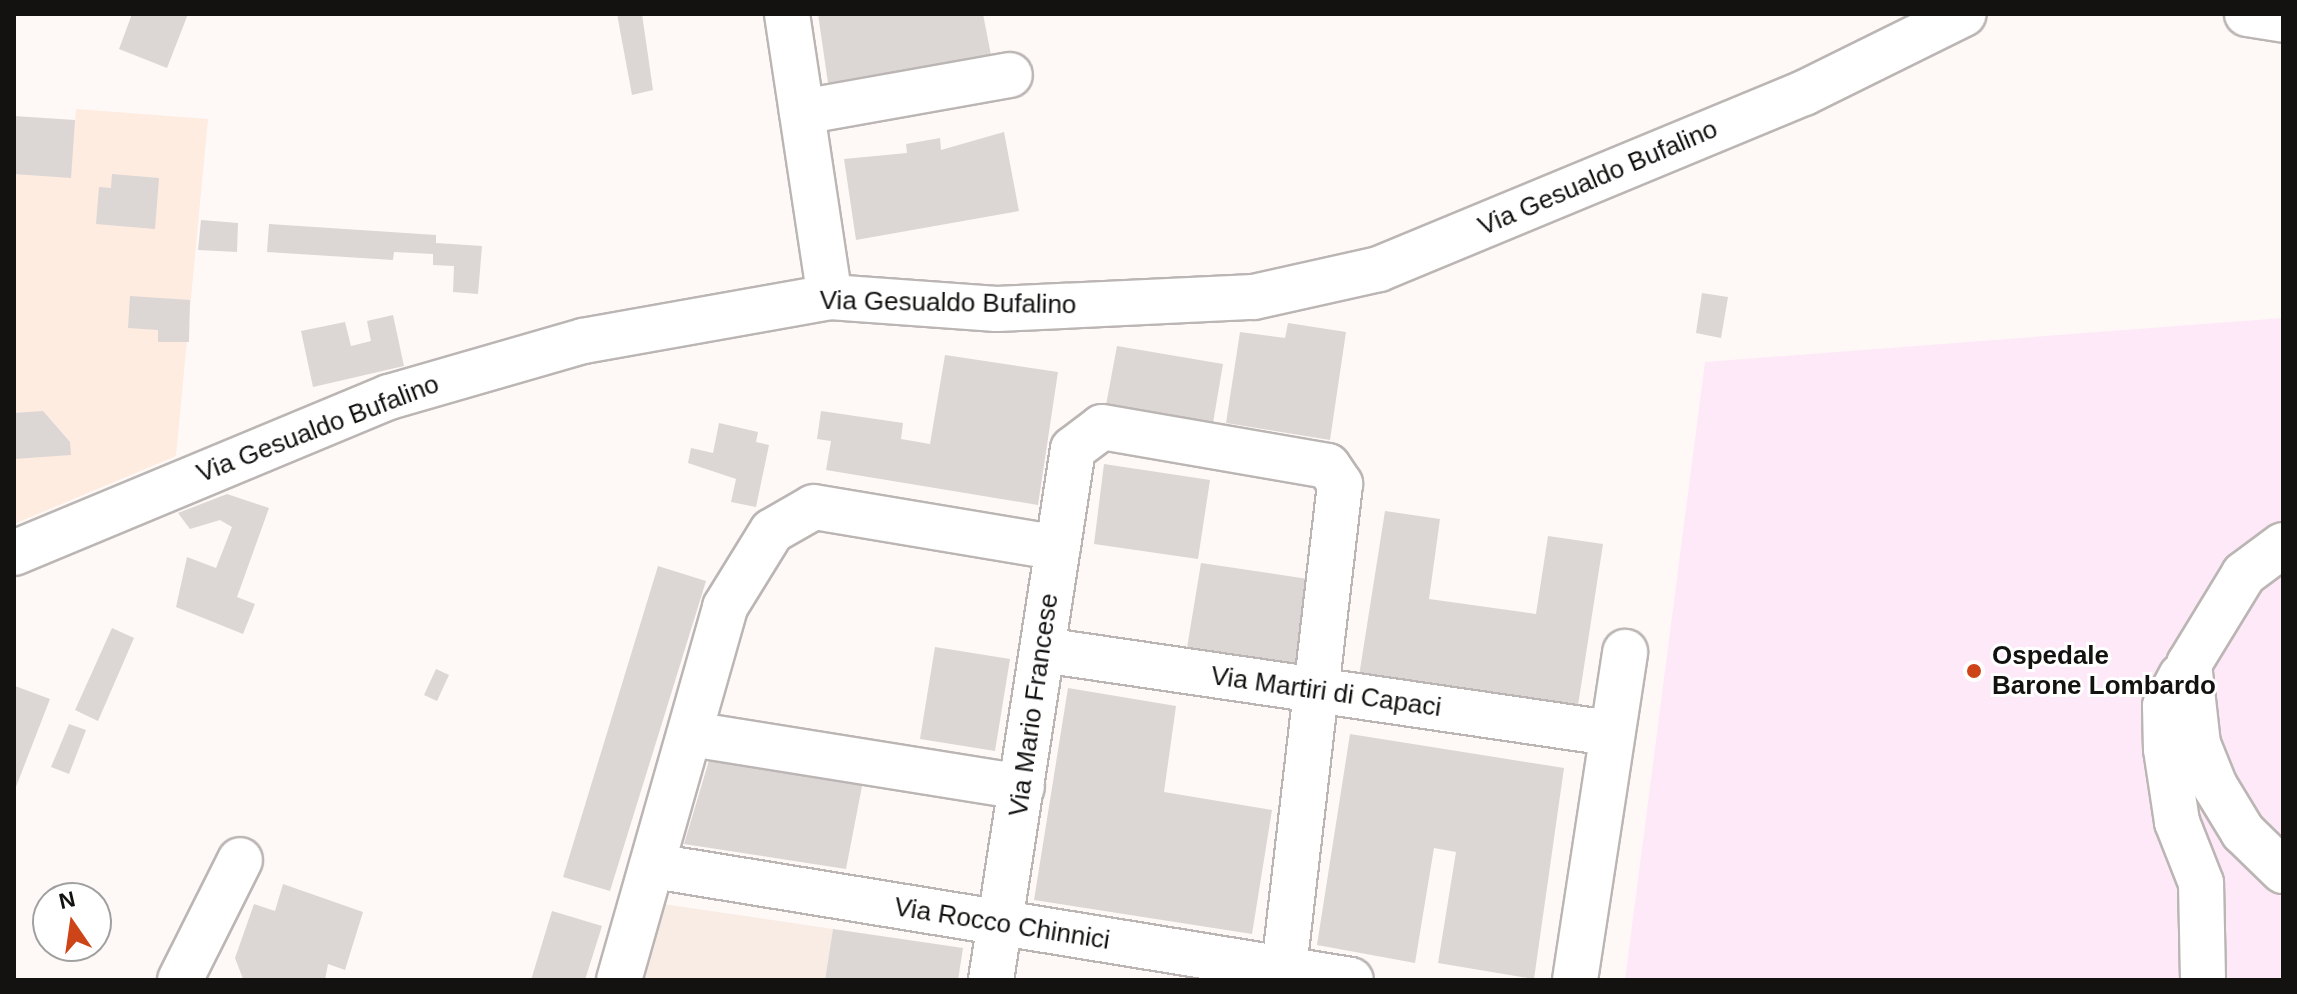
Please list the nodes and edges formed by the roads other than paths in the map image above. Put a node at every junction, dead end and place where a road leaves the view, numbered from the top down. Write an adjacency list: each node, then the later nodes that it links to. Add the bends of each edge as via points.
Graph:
1 (787, 14): 6 (street)
2 (1964, 14): 7 (street, Via Gesualdo Bufalino, via 1804,93 1379,269 1254,297 997,309)
3 (2247, 14): 4 (street)
4 (2283, 20)
5 (1010, 75): 6 (street)
6 (802, 112): 7 (street)
7 (830, 297): 10 (street, Via Gesualdo Bufalino, via 583,341 389,397)
8 (2283, 545): 13 (street, via 2244,574)
9 (1058, 548): 11 (street, Via Mario Francese); 14 (street, Via Mario Francese, via 1073,449 1085,434 1102,427 1328,466 1340,484); 16 (street, via 814,507 772,531 725,607)
10 (14, 553)
11 (1043, 650): 14 (street, Via Martiri di Capaci); 17 (street, Via Mario Francese)
12 (1625, 652): 15 (street)
13 (2189, 664): 20 (street, via 2198,744 2215,786 2243,832); 28 (street, via 2165,706 2166,749 2177,822 2201,883)
14 (1317, 691): 15 (street, Via Martiri di Capaci); 22 (street)
15 (1609, 733): 27 (street)
16 (691, 734): 17 (street); 19 (street)
17 (1022, 787): 21 (street, Via Mario Francese)
18 (240, 860): 23 (street)
19 (654, 866): 21 (street, Via Rocco Chinnici); 24 (street)
20 (2283, 871)
21 (1002, 924): 22 (street, Via Rocco Chinnici); 25 (street, Via Mario Francese)
22 (1284, 975): 26 (street, Via Rocco Chinnici)
23 (180, 980)
24 (619, 980)
25 (991, 980)
26 (1351, 980)
27 (1575, 980)
28 (2203, 980)

